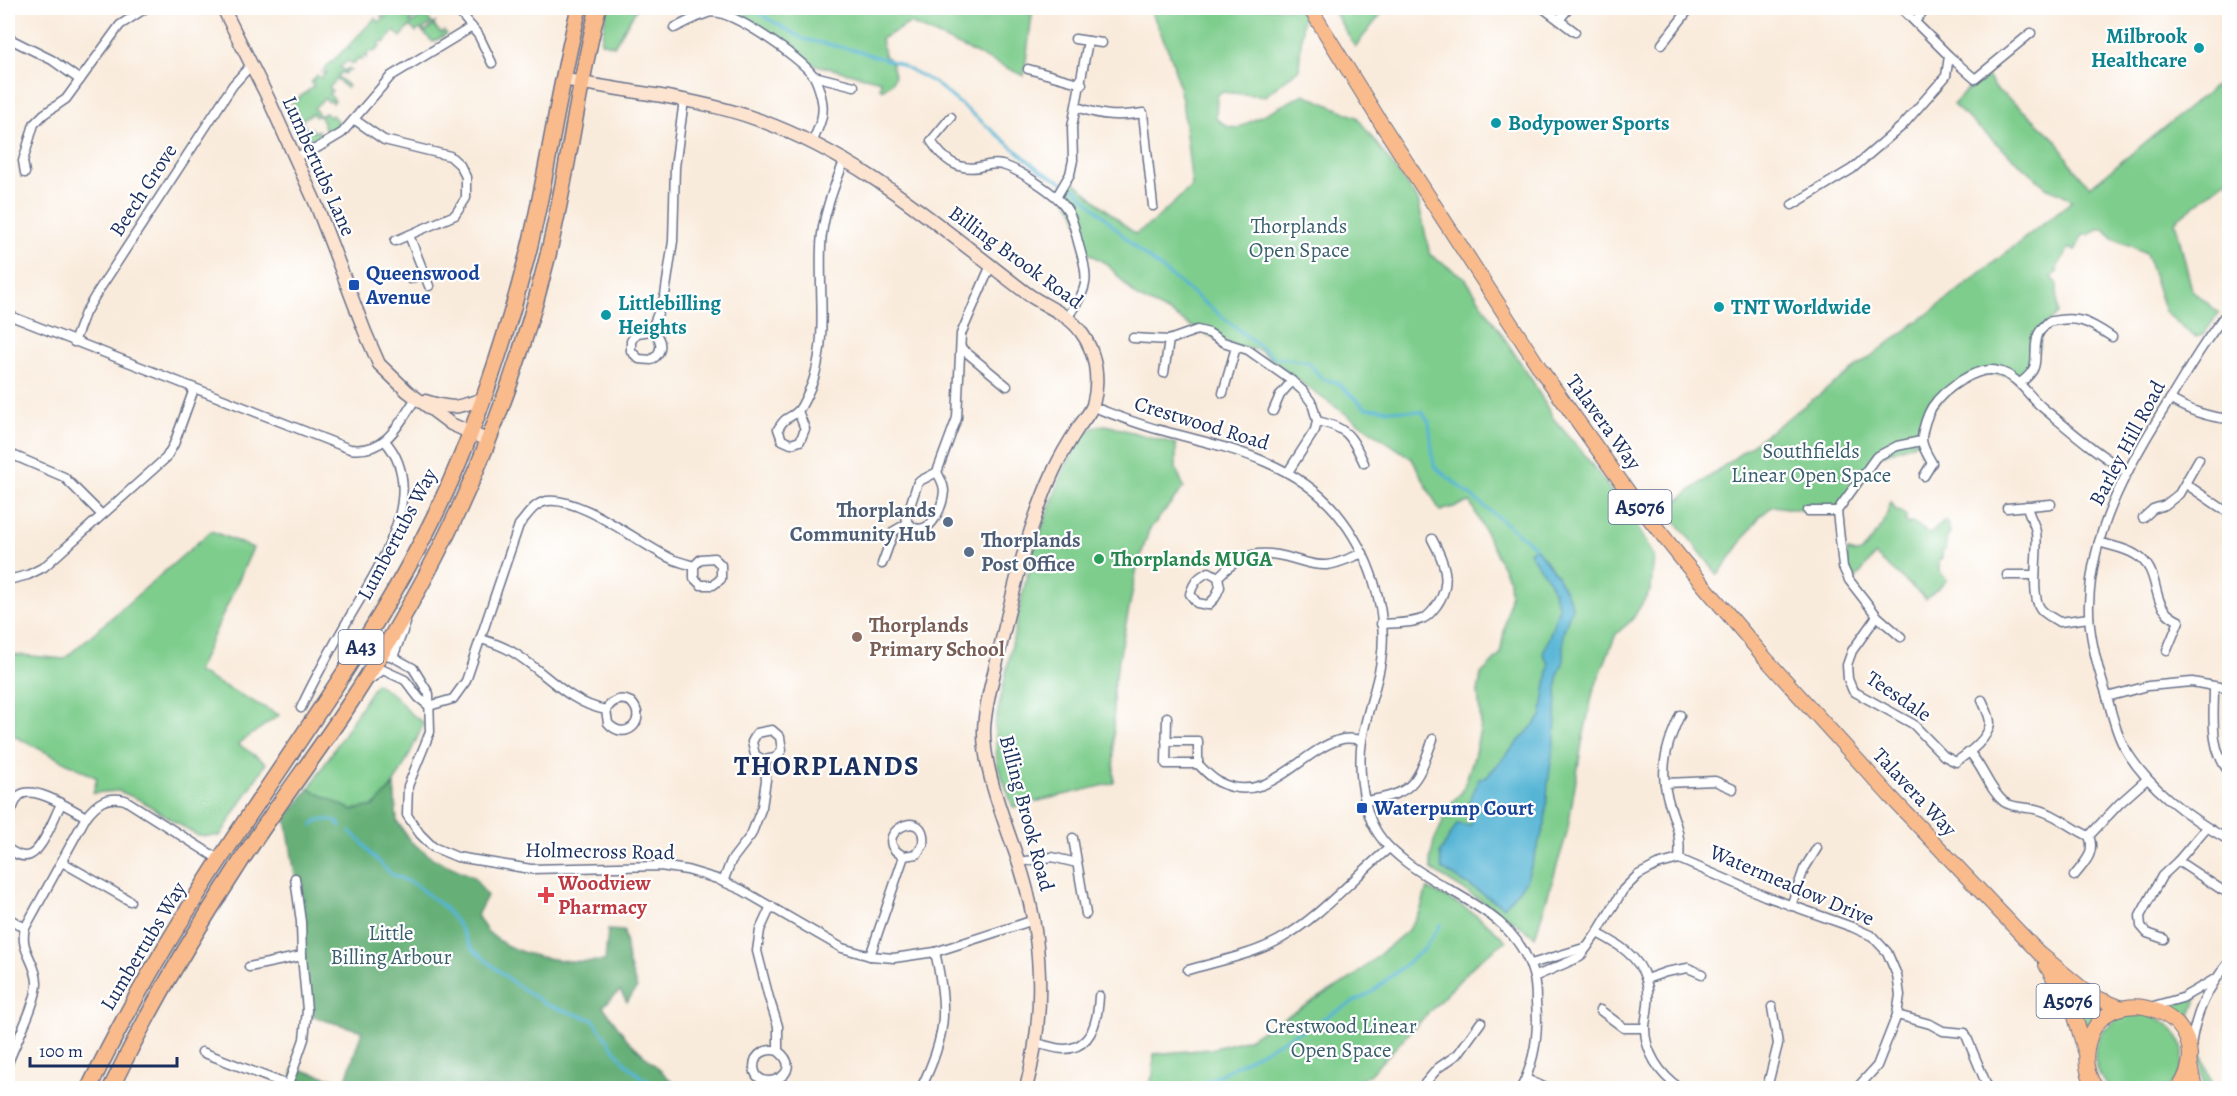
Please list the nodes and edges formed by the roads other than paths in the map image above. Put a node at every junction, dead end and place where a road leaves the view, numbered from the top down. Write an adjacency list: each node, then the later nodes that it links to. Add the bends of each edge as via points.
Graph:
1 (146, 8): 28 (street, via 120,26)
2 (223, 8): 25 (street, Lumbertubs Lane)
3 (456, 8): 14 (street)
4 (579, 8): 29 (highway, Lumbertubs Way / A43)
5 (598, 8): 30 (highway, Lumbertubs Way / A43)
6 (1310, 8): 165 (main road, Talavera Way / A5076, via 1498,306 1632,498 1780,674)
7 (1543, 8): 12 (street)
8 (1569, 8): 12 (street)
9 (1690, 8): 22 (street)
10 (1901, 8): 13 (street)
11 (1926, 8): 13 (street)
12 (1559, 20): 16 (street)
13 (1915, 21): 23 (street)
14 (472, 27): 24 (street); 36 (street, via 391,76)
15 (674, 28): 27 (street, via 712,12 733,18 762,34)
16 (1575, 32)
17 (2031, 33): 23 (street, via 1975,79)
18 (8, 38): 28 (street, via 52,60)
19 (1075, 39): 20 (street)
20 (1088, 41): 21 (street); 31 (street)
21 (1102, 43)
22 (1662, 44)
23 (1950, 56): 42 (street, via 1946,76 1902,126 1852,169)
24 (492, 63)
25 (252, 64): 38 (street, Lumbertubs Lane); 57 (street, Beech Grove, via 233,85 97,292)
26 (1028, 69): 31 (street)
27 (814, 76): 32 (street); 37 (street, via 822,102 822,119)
28 (80, 80): 40 (street, via 66,99 39,118 31,130 23,161)
29 (563, 80): 30 (street, Billing Brook Road); 67 (highway, Lumbertubs Way / A43, via 529,248)
30 (580, 83): 33 (street, Billing Brook Road); 76 (highway, Lumbertubs Way / A43, via 548,253 522,351)
31 (1082, 84): 34 (street)
32 (854, 86)
33 (684, 100): 37 (street, Billing Brook Road, via 754,118); 53 (street, via 675,167 673,241 665,295)
34 (1077, 107): 41 (street, via 1070,174); 43 (street, via 1102,116 1143,113)
35 (951, 117): 41 (street, via 931,141 957,167 1001,164)
36 (355, 120): 38 (street, via 333,140); 44 (street, via 384,140 450,156 464,171 468,184 459,210 448,219)
37 (813, 141): 39 (street, Billing Brook Road)
38 (295, 158): 66 (street, Lumbertubs Lane, via 375,357)
39 (845, 159): 46 (street, Billing Brook Road); 70 (street, via 825,216 821,245 819,351 813,380)
40 (26, 173)
41 (1057, 196): 52 (street, via 1074,226 1087,278 1086,288)
42 (1792, 205)
43 (1153, 206)
44 (409, 235): 45 (street); 47 (street)
45 (395, 241)
46 (991, 265): 52 (street, Billing Brook Road, via 1028,295); 59 (street, via 961,334)
47 (424, 273): 48 (street); 49 (street)
48 (411, 279)
49 (429, 286)
50 (2229, 309): 68 (street, Barley Hill Road)
51 (8, 315): 57 (street)
52 (1067, 318): 69 (street, Billing Brook Road, via 1080,330 1094,358)
53 (651, 331)
54 (2112, 337): 62 (street, via 2089,321 2048,322 2037,337 2034,368)
55 (1133, 338): 56 (street)
56 (1168, 340): 58 (street, via 1197,330); 60 (street)
57 (74, 342): 64 (street)
58 (1236, 347): 61 (street, via 1248,350); 65 (street)
59 (961, 348): 63 (street); 81 (street, via 957,418)
60 (1164, 373)
61 (1292, 381): 71 (street); 73 (street, via 1312,403)
62 (2020, 383): 77 (street, via 1997,370 1977,372 1944,393 1932,408); 83 (street, via 2085,444)
63 (1007, 386)
64 (194, 389): 75 (street, via 342,447 366,450); 92 (street, via 166,458)
65 (1223, 393)
66 (416, 398): 67 (street, via 444,407 460,407); 74 (street, Lumbertubs Lane); 75 (street)
67 (484, 398): 74 (highway, Lumbertubs Way / A43)
68 (2170, 399): 72 (street, via 2198,414); 83 (street, Barley Hill Road)
69 (1093, 407): 82 (street, Crestwood Road, via 1156,429 1237,450); 148 (street, Billing Brook Road, via 1060,455 1040,500 1022,554 989,698 984,729 986,754)
70 (798, 411)
71 (1273, 411)
72 (2229, 419)
73 (1317, 421): 80 (street, via 1337,425 1353,440); 82 (street)
74 (471, 433): 76 (street, Lumbertubs Lane); 109 (highway, Lumbertubs Way / A43, via 436,511)
75 (385, 441): 118 (street, Lumbertubs Way, via 396,457 401,475 396,529)
76 (489, 441): 111 (highway, Lumbertubs Way / A43)
77 (1922, 441): 84 (street, via 1932,463); 90 (street, via 1897,446 1876,457)
78 (8, 453): 92 (street, via 64,477)
79 (2199, 459): 85 (street)
80 (1364, 463)
81 (937, 472): 94 (street, via 918,482 908,511); 94 (street, via 944,491 932,523 922,529)
82 (1288, 472): 97 (street, Crestwood Road, via 1331,507)
83 (2128, 472): 96 (street, Barley Hill Road)
84 (1924, 476)
85 (2186, 484): 91 (street); 93 (street, via 2165,506 2153,509)
86 (2051, 504): 87 (street)
87 (2027, 506): 88 (street); 101 (street, via 2036,530)
88 (2007, 508)
89 (1808, 511): 90 (street)
90 (1837, 512): 104 (street, via 1843,567)
91 (2229, 514)
92 (102, 515): 103 (street, via 44,567)
93 (2143, 518)
94 (908, 524): 98 (street, via 894,531)
95 (1432, 539): 106 (street, via 1447,579 1444,596 1424,618)
96 (2099, 542): 105 (street, Barley Hill Road); 110 (street, via 2135,554 2152,572 2161,603 2179,621)
97 (1363, 553): 102 (street, via 1329,565 1269,552 1251,554 1229,565); 106 (street, Crestwood Road, via 1376,590)
98 (882, 564)
99 (694, 566): 108 (street, via 672,559 583,509 563,501 544,501 519,525)
100 (2007, 574): 101 (street)
101 (2035, 575): 105 (street, via 2037,600 2048,615 2059,622)
102 (1218, 577)
103 (8, 580)
104 (1877, 616): 107 (street); 125 (street, Teesdale, via 1852,651 1847,665 1853,691 1913,724 1944,756 1956,762)
105 (2089, 618): 114 (street, Barley Hill Road)
106 (1381, 624): 124 (street, Crestwood Road, via 1381,660)
107 (1901, 637)
108 (481, 639): 117 (street, via 466,681 453,699); 119 (street, via 512,651 578,699)
109 (361, 647): 111 (street, Holmecross Road); 145 (highway, Lumbertubs Way / A43)
110 (2167, 650)
111 (387, 655): 115 (highway, Lumbertubs Way / A43); 117 (street, Holmecross Road, via 413,668 429,694)
112 (2214, 688): 113 (street); 114 (street, via 2192,682 2172,683); 128 (street, via 2213,737)
113 (2229, 689)
114 (2107, 697): 129 (street, Barley Hill Road, via 2122,743)
115 (352, 699): 117 (street, via 383,670 405,680); 194 (highway, Lumbertubs Way / A43, via 236,868 158,998)
116 (1983, 700): 125 (street, via 1990,723)
117 (429, 706): 152 (street, Holmecross Road, via 430,732 408,786 407,815 433,847 457,857 503,866 660,866)
118 (301, 708)
119 (606, 710)
120 (1680, 715): 130 (street, via 1667,748)
121 (1167, 717): 123 (street)
122 (1433, 739): 132 (street, via 1421,773 1407,789)
123 (1166, 741): 127 (street, via 1198,741); 127 (street, via 1166,764)
124 (1362, 741): 127 (street, via 1340,739 1285,774 1253,787 1218,782); 132 (street, Crestwood Road)
125 (1969, 752): 137 (street, via 2005,803 2046,812)
126 (765, 760): 152 (street, via 762,807 751,835 731,861)
127 (1198, 764)
128 (2229, 773)
129 (2146, 780): 136 (street, Barley Hill Road); 137 (street)
130 (1665, 783): 131 (street, via 1715,781); 144 (street, via 1678,824)
131 (1733, 789)
132 (1365, 801): 141 (street, Crestwood Road)
133 (61, 804): 134 (street); 135 (street, via 26,792 18,797); 140 (street, via 35,852 21,856)
134 (86, 817): 145 (street, via 105,799 125,800); 147 (street)
135 (8, 818)
136 (2206, 828): 139 (street, Barley Hill Road); 146 (street)
137 (2089, 836): 150 (street, via 2090,857)
138 (1073, 838): 149 (street)
139 (2229, 841)
140 (8, 849)
141 (1388, 849): 169 (street, Crestwood Road, via 1422,875 1499,919); 171 (street, via 1324,907 1279,940)
142 (1817, 849): 156 (street, via 1804,869)
143 (904, 856): 167 (street)
144 (1679, 859): 156 (street, Watermeadow Drive); 161 (street, Watermeadow Drive, via 1651,868 1629,882)
145 (220, 860): 193 (highway, Lumbertubs Way / A43, via 167,942)
146 (2178, 861): 153 (street); 162 (street, via 2162,876 2140,916 2147,933)
147 (62, 862): 154 (street); 160 (street)
148 (1019, 862): 149 (street, via 1052,857); 159 (street, Billing Brook Road)
149 (1077, 863): 157 (street)
150 (2074, 876)
151 (296, 878): 166 (street)
152 (723, 882): 155 (street, Holmecross Road)
153 (2222, 890)
154 (130, 902)
155 (771, 906): 167 (street, Holmecross Road, via 842,948); 185 (street, via 760,930 757,951 778,1026)
156 (1791, 906): 181 (street, Watermeadow Drive, via 1872,936 1887,952 1897,975)
157 (1086, 914)
158 (8, 918): 160 (street)
159 (1034, 920): 164 (street, Holmecross Road); 184 (street, Billing Brook Road, via 1041,998)
160 (25, 928): 189 (street, via 24,948 36,975 37,989)
161 (1597, 933): 163 (street, Watermeadow Drive); 174 (street, via 1622,946)
162 (2164, 939)
163 (1587, 947): 169 (street); 173 (street, Watermeadow Drive, via 1580,957)
164 (935, 952): 167 (street, Holmecross Road, via 894,958); 195 (street, via 943,986 944,1021 938,1049)
165 (2038, 953): 179 (main road, Talavera Way / A5076, via 2090,995); 187 (main road, Talavera Way / A5076, via 2067,999)
166 (302, 956): 170 (street); 192 (street, via 307,1010 304,1039)
167 (870, 956)
168 (2229, 961): 175 (street)
169 (1531, 964): 173 (street, Crestwood Road)
170 (249, 967)
171 (1188, 970)
172 (1702, 974): 174 (street, via 1688,968)
173 (1534, 977): 191 (street, Crestwood Road, via 1536,1047)
174 (1646, 979): 183 (street)
175 (2215, 979): 178 (street, via 2182,998); 188 (street, via 2197,1014)
176 (1099, 996): 184 (street, via 1094,1031 1081,1044 1065,1049)
177 (1772, 1007): 201 (street, via 1778,1044)
178 (2150, 1007): 179 (main road); 188 (main road, via 2177,1023 2186,1037)
179 (2122, 1008): 187 (main road, via 2097,1025)
180 (1600, 1010): 183 (street, via 1624,1028)
181 (1898, 1015): 202 (street, Watermeadow Drive, via 1877,1066); 203 (street, via 1943,1031 1965,1033)
182 (1481, 1023): 197 (street, via 1458,1054 1438,1068)
183 (1645, 1028): 200 (street, via 1648,1049 1657,1066)
184 (1036, 1043): 196 (street, Billing Brook Road)
185 (778, 1051)
186 (202, 1052): 192 (street)
187 (2086, 1053): 190 (main road, Talavera Way)
188 (2190, 1058): 206 (main road, via 2186,1079); 207 (main road)
189 (8, 1063)
190 (2088, 1072): 204 (street); 205 (main road, Talavera Way)
191 (1526, 1078): 198 (street, Crestwood Road); 199 (street)
192 (287, 1087)
193 (89, 1089)
194 (111, 1089)
195 (921, 1089)
196 (1026, 1089)
197 (1421, 1089)
198 (1521, 1089)
199 (1546, 1089)
200 (1680, 1089)
201 (1767, 1089)
202 (1857, 1089)
203 (1988, 1089)
204 (2086, 1089)
205 (2096, 1089)
206 (2179, 1089)
207 (2196, 1089)

